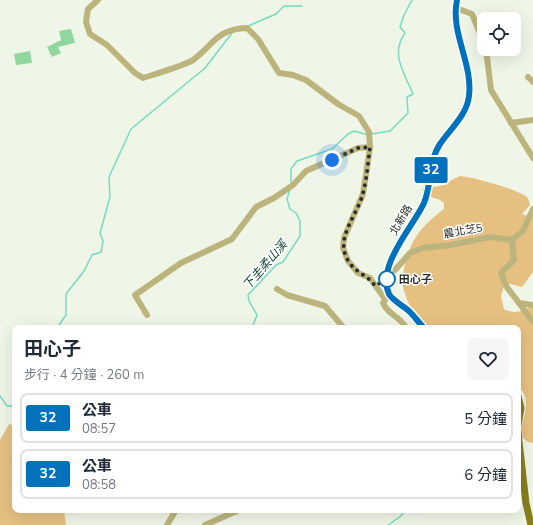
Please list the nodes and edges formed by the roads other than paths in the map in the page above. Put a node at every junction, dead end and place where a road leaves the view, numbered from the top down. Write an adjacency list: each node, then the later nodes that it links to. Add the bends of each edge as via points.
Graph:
1 (98, 0): 10 (street, via 88,9 86,22 90,34 107,45 135,74 143,78 192,61 221,33 247,28 258,39 279,73 306,80 359,116 369,135)
2 (457, 0): 3 (main road, 北新路)
3 (456, 8): 4 (street, via 472,14); 14 (main road, 北新路, via 456,23 470,75 469,97 462,114 433,158 425,201 395,250)
4 (477, 26)
5 (487, 56): 9 (street, via 492,90)
6 (528, 77): 7 (street)
7 (533, 82)
8 (533, 120): 9 (street)
9 (512, 123): 11 (street)
10 (370, 147): 16 (street, via 363,194 344,238 343,248 348,261 358,273 370,278); 19 (street, via 358,148 306,171 293,186 256,207 232,239 181,263 134,295)
11 (533, 158)
12 (533, 208): 13 (street, via 523,231)
13 (512, 240): 14 (street, 農北芝5, via 490,237 423,248 410,254); 17 (street, via 514,260 501,273 506,286)
14 (388, 274): 16 (main road, 北新路)
15 (277, 289): 21 (street, via 287,295 325,306)
16 (387, 297): 22 (street, via 383,303 386,310); 23 (main road, via 410,311)
17 (519, 303): 18 (street); 20 (street)
18 (533, 305)
19 (146, 315)
20 (533, 322)
21 (341, 325)
22 (404, 325)
23 (422, 325)
24 (521, 459): 29 (main road, via 526,503)
25 (174, 513): 27 (street)
26 (232, 513): 28 (street)
27 (168, 525)
28 (205, 525)
29 (532, 525)

